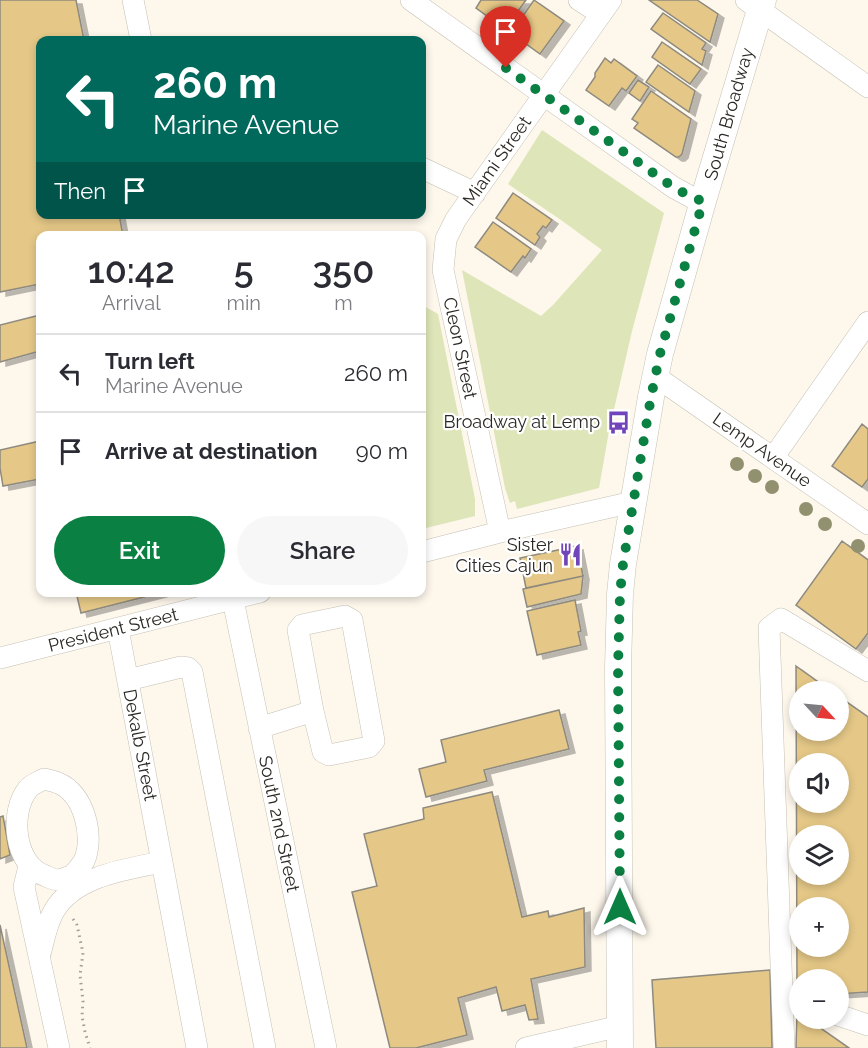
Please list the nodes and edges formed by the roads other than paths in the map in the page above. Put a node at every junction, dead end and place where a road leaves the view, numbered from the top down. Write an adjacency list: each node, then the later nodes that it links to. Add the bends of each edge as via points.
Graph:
1 (133, 0): 6 (street)
2 (411, 0): 8 (street)
3 (579, 0): 5 (street)
4 (756, 3): 7 (street); 11 (main road, South Broadway)
5 (606, 7): 8 (street, Miami Street)
6 (140, 36)
7 (866, 83)
8 (544, 94): 10 (street, Miami Street); 11 (street, via 673,187)
9 (426, 170): 10 (street)
10 (475, 193): 12 (street, Miami Street, via 446,239)
11 (703, 201): 14 (main road, South Broadway)
12 (443, 270): 18 (street, Cleon Street)
13 (868, 322): 15 (street)
14 (656, 376): 15 (street, Lemp Avenue); 16 (main road, South Broadway)
15 (772, 458): 17 (street, Lemp Avenue)
16 (633, 502): 18 (street); 36 (main road, South Broadway, via 618,629)
17 (868, 524)
18 (500, 532): 19 (street)
19 (426, 551)
20 (230, 597): 22 (street, President Street)
21 (233, 597): 27 (street, South 2nd Street)
22 (118, 629): 23 (street, President Street); 25 (street, Dekalb Street)
23 (0, 658)
24 (868, 672): 32 (street, via 781,619 769,628)
25 (128, 680): 28 (street, Dekalb Street); 39 (street, via 181,667 192,672)
26 (313, 711): 26 (street, via 298,630 302,625 345,616 352,620 374,741 369,747 329,755 323,752); 27 (street)
27 (259, 728): 40 (street, South 2nd Street)
28 (162, 862): 30 (street); 38 (street, Dekalb Street)
29 (29, 866): 30 (street, via 57,880); 30 (street, via 18,839 16,819 20,801 30,786 44,779 59,783 72,793 84,811 89,836); 31 (street, via 24,887)
30 (76, 881): 31 (street, via 54,912)
31 (40, 955): 37 (street)
32 (789, 969)
33 (789, 1012): 42 (street)
34 (849, 1019): 35 (street)
35 (868, 1025)
36 (620, 1037): 41 (street)
37 (59, 1048)
38 (197, 1048)
39 (265, 1048)
40 (326, 1048)
41 (526, 1048)
42 (784, 1048)

